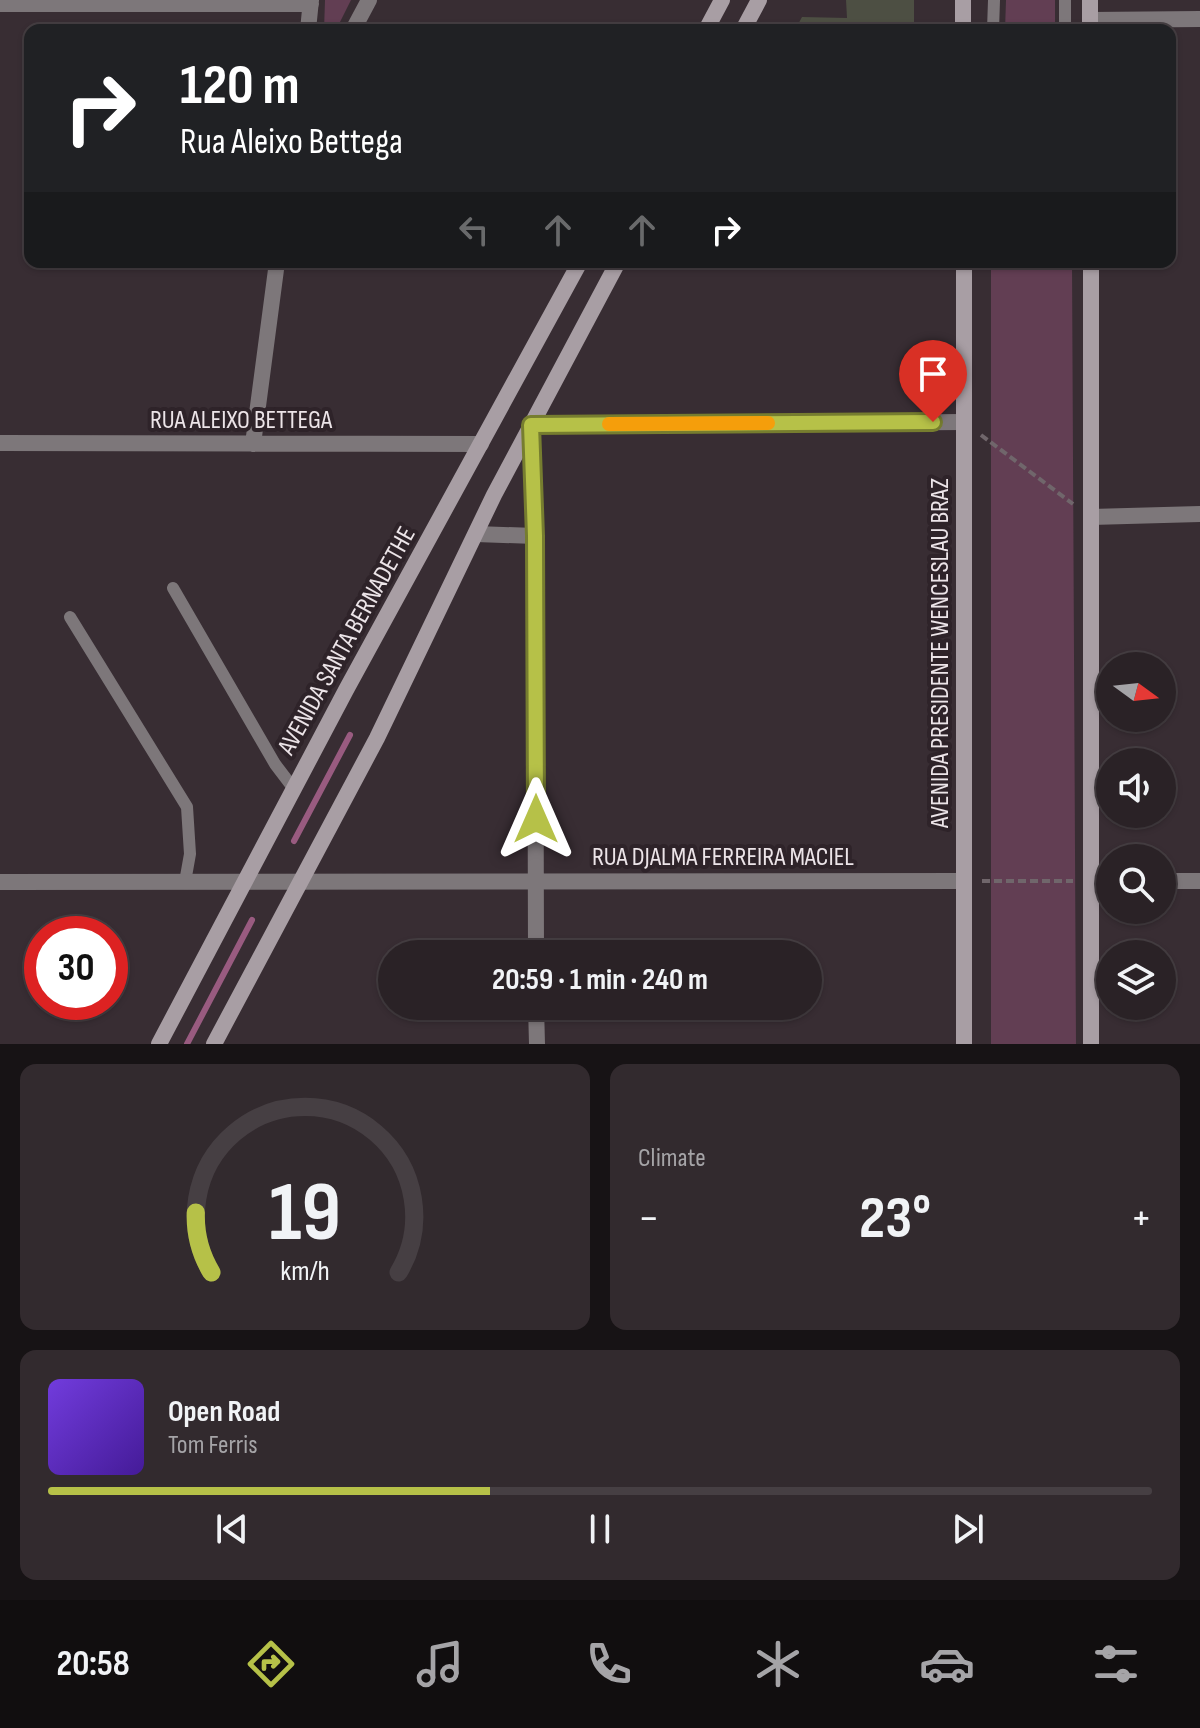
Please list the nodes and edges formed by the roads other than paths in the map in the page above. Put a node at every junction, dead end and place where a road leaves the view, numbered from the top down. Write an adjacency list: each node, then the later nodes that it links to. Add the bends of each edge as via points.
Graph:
1 (369, 0): 12 (street)
2 (722, 0): 13 (main road)
3 (759, 0): 14 (main road)
4 (963, 0): 15 (main road)
5 (994, 0): 16 (lane)
6 (1065, 0): 17 (lane)
7 (1090, 0): 18 (main road)
8 (311, 2): 9 (street); 11 (street)
9 (0, 4)
10 (1200, 19): 19 (street)
11 (309, 24)
12 (356, 24)
13 (709, 24)
14 (746, 24)
15 (963, 24)
16 (993, 24)
17 (1065, 24)
18 (1090, 24)
19 (1108, 24)
20 (276, 268): 28 (street)
21 (577, 268): 29 (main road, AVENIDA SANTA BERNADETHE)
22 (615, 268): 26 (main road)
23 (964, 268): 25 (main road, AVENIDA PRESIDENTE WENCESLAU BRAZ)
24 (1091, 268): 31 (main road)
25 (964, 422): 26 (street); 37 (main road, AVENIDA PRESIDENTE WENCESLAU BRAZ)
26 (531, 425): 32 (main road); 33 (street)
27 (0, 443): 28 (street, RUA ALEIXO BETTEGA)
28 (253, 444): 29 (street, RUA ALEIXO BETTEGA)
29 (481, 444): 36 (main road, AVENIDA SANTA BERNADETHE)
30 (1200, 514): 31 (street)
31 (1091, 517): 38 (main road)
32 (476, 534): 33 (street); 45 (main road)
33 (535, 536): 46 (street)
34 (173, 588): 36 (lane)
35 (70, 617): 43 (lane, via 187,807 190,854)
36 (294, 789): 44 (main road, AVENIDA SANTA BERNADETHE)
37 (964, 881): 46 (street, RUA DJALMA FERREIRA MACIEL); 52 (main road, AVENIDA PRESIDENTE WENCESLAU BRAZ)
38 (1091, 881): 39 (street); 53 (main road)
39 (1096, 881)
40 (1176, 881): 41 (street)
41 (1200, 881)
42 (0, 882): 43 (street, RUA DJALMA FERREIRA MACIEL)
43 (185, 882): 44 (street, RUA DJALMA FERREIRA MACIEL)
44 (244, 882): 45 (street, RUA DJALMA FERREIRA MACIEL); 49 (main road, AVENIDA SANTA BERNADETHE)
45 (300, 882): 46 (street, RUA DJALMA FERREIRA MACIEL); 50 (main road)
46 (536, 882): 47 (street)
47 (536, 940)
48 (536, 1020): 51 (street)
49 (159, 1044)
50 (214, 1044)
51 (537, 1044)
52 (964, 1044)
53 (1091, 1044)

